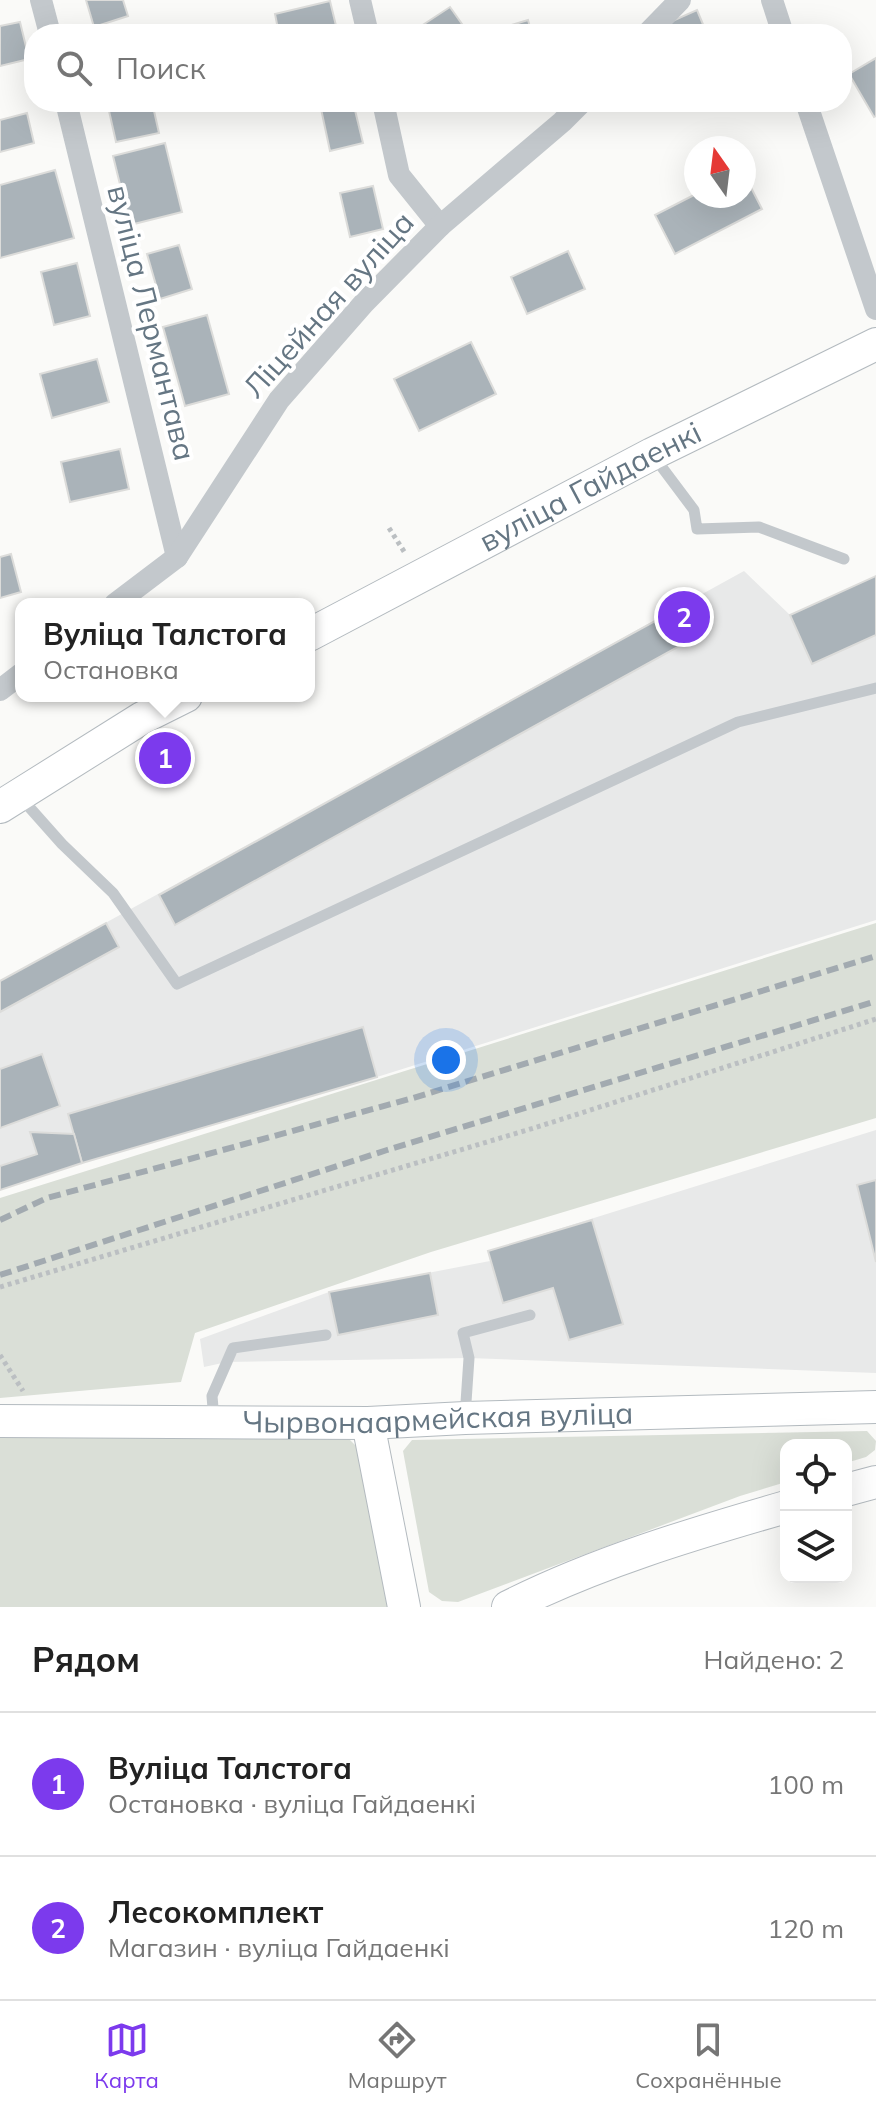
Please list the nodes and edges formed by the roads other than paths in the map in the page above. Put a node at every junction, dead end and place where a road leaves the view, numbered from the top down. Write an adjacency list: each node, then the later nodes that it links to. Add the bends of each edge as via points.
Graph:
1 (41, 0): 5 (street)
2 (360, 0): 6 (street)
3 (680, 0): 7 (street)
4 (772, 0): 8 (street)
5 (47, 24)
6 (366, 24)
7 (657, 24)
8 (780, 24)
9 (68, 112): 17 (street, вуліца Лермантава)
10 (385, 112): 13 (street, via 399,175)
11 (572, 112): 13 (street, Ліцейная вуліца)
12 (809, 112): 14 (street)
13 (440, 226): 17 (street, Ліцейная вуліца, via 279,400)
14 (876, 309)
15 (876, 344): 16 (street, вуліца Гайдаенкі)
16 (652, 454): 18 (lane, via 694,510 697,529 759,527); 20 (street, вуліца Гайдаенкі)
17 (177, 557): 19 (street, Ліцейная вуліца)
18 (844, 559)
19 (123, 598)
20 (315, 632)
21 (876, 688): 23 (lane, via 738,722 177,984 113,893)
22 (174, 702): 23 (street)
23 (9, 801)
24 (530, 1315): 27 (lane, via 463,1333 469,1358)
25 (326, 1335): 29 (lane, via 233,1348 212,1396)
26 (876, 1407): 27 (street, Чырвонаармейская вуліца)
27 (465, 1418): 30 (street, Чырвонаармейская вуліца)
28 (0, 1421): 29 (street, Чырвонаармейская вуліца)
29 (214, 1421): 30 (street, Чырвонаармейская вуліца)
30 (368, 1423): 34 (street)
31 (876, 1482): 32 (street)
32 (852, 1488)
33 (780, 1509): 35 (street, via 700,1532)
34 (404, 1607)
35 (508, 1607)

